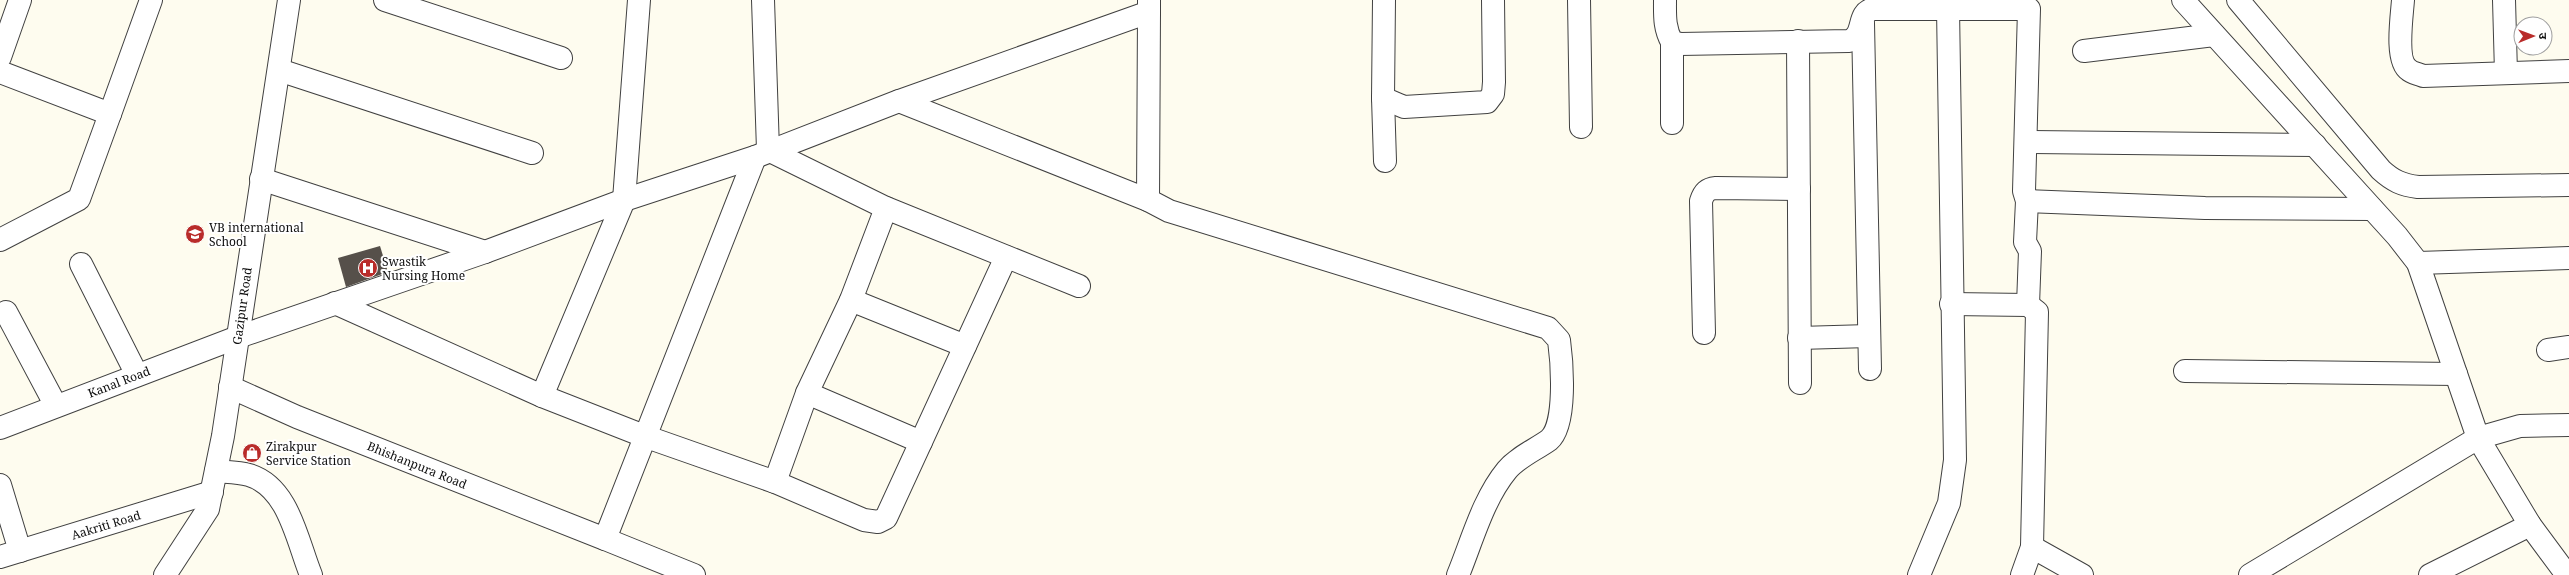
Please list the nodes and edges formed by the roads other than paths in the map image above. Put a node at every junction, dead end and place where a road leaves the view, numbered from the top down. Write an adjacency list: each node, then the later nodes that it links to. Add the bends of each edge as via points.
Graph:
1 (20, 0): 23 (street)
2 (151, 0): 31 (street)
3 (288, 0): 25 (street, Gazipur Road)
4 (385, 0): 24 (street)
5 (638, 0): 42 (street)
6 (763, 0): 37 (street)
7 (1384, 0): 29 (street)
8 (1492, 0): 29 (street, via 1494,82 1493,94 1487,102 1404,107)
9 (1579, 0): 33 (street)
10 (1666, 0): 21 (street, via 1665,26)
11 (2182, 0): 19 (street)
12 (2238, 0): 40 (street, via 2392,180 2405,186 2418,187)
13 (2403, 0): 28 (street, via 2402,61 2408,70 2423,76)
14 (2504, 0): 28 (street)
15 (2030, 4): 17 (street); 34 (street)
16 (1149, 6): 30 (street, Kanal Road); 43 (street)
17 (1948, 8): 18 (street, via 1873,9); 56 (street)
18 (1863, 15): 20 (street, via 1860,32 1856,38 1849,41); 60 (street)
19 (2214, 35): 22 (street); 35 (street)
20 (1798, 41): 21 (street, via 1680,44); 41 (street)
21 (1672, 42): 32 (street)
22 (2084, 51)
23 (0, 57)
24 (561, 58)
25 (279, 70): 36 (street); 39 (street, Gazipur Road)
26 (2569, 71): 28 (street)
27 (0, 72): 31 (street)
28 (2506, 73)
29 (1384, 98): 38 (street)
30 (899, 101): 37 (street, Kanal Road); 43 (street)
31 (110, 114): 47 (street, via 79,199)
32 (1672, 124)
33 (1581, 127)
34 (2026, 142): 35 (street); 44 (street, via 2024,191)
35 (2315, 146): 46 (street)
36 (532, 153)
37 (762, 153): 42 (street, Kanal Road); 45 (street); 75 (street)
38 (1385, 161)
39 (261, 179): 48 (street); 61 (street, Gazipur Road)
40 (2569, 184)
41 (1799, 189): 59 (street, via 1709,188 1704,192 1701,201); 62 (street)
42 (624, 200): 48 (street, Kanal Road); 71 (street)
43 (1148, 200): 89 (street, via 1169,211 1548,328 1555,333 1560,350 1558,427 1549,440 1507,470 1486,506)
44 (2027, 201): 46 (street, via 2205,208); 57 (street, via 2025,242 2030,251)
45 (886, 208): 49 (street); 54 (street)
46 (2372, 209): 51 (street)
47 (0, 240)
48 (485, 252): 55 (street, Kanal Road)
49 (1006, 257): 53 (street); 63 (street)
50 (2569, 258): 51 (street)
51 (2418, 263): 66 (street)
52 (81, 264): 67 (street)
53 (1079, 286)
54 (851, 300): 63 (street); 70 (street)
55 (334, 303): 61 (street, Kanal Road); 71 (street)
56 (1952, 304): 57 (street); 90 (street, via 1956,460 1950,503)
57 (2028, 304): 83 (street, via 2037,312 2038,319)
58 (6, 312): 72 (street)
59 (1704, 333)
60 (1869, 336): 62 (street); 64 (street)
61 (238, 337): 67 (street, Kanal Road); 69 (street, Gazipur Road)
62 (1800, 338): 68 (street)
63 (965, 346): 77 (street)
64 (1870, 369)
65 (2185, 370): 66 (street)
66 (2456, 374): 76 (street)
67 (137, 375): 72 (street, Kanal Road)
68 (1800, 383)
69 (230, 387): 78 (street, Gazipur Road); 82 (street, Bhishanpura Road, via 297,417)
70 (807, 393): 77 (street); 79 (street)
71 (542, 396): 75 (street)
72 (56, 406): 74 (street, Kanal Road)
73 (2569, 425): 76 (street, via 2520,426)
74 (0, 428)
75 (644, 436): 79 (street); 82 (street)
76 (2478, 438): 81 (street); 93 (street)
77 (921, 442): 79 (street, via 886,518 878,522 864,520)
78 (214, 482): 84 (street, Aakriti Road); 86 (street, via 248,474 262,480 273,489 282,501); 87 (street, Gazipur Road, via 208,509)
79 (775, 482)
80 (0, 485): 84 (street)
81 (2530, 525): 94 (street); 95 (street)
82 (605, 539): 88 (street, Bhishanpura Road)
83 (2032, 547): 91 (street); 92 (street)
84 (20, 551): 85 (street, Aakriti Road)
85 (0, 557)
86 (313, 574)
87 (165, 575)
88 (694, 575)
89 (1458, 575)
90 (1919, 575)
91 (2022, 575)
92 (2082, 575)
93 (2250, 575)
94 (2430, 575)
95 (2567, 575)

